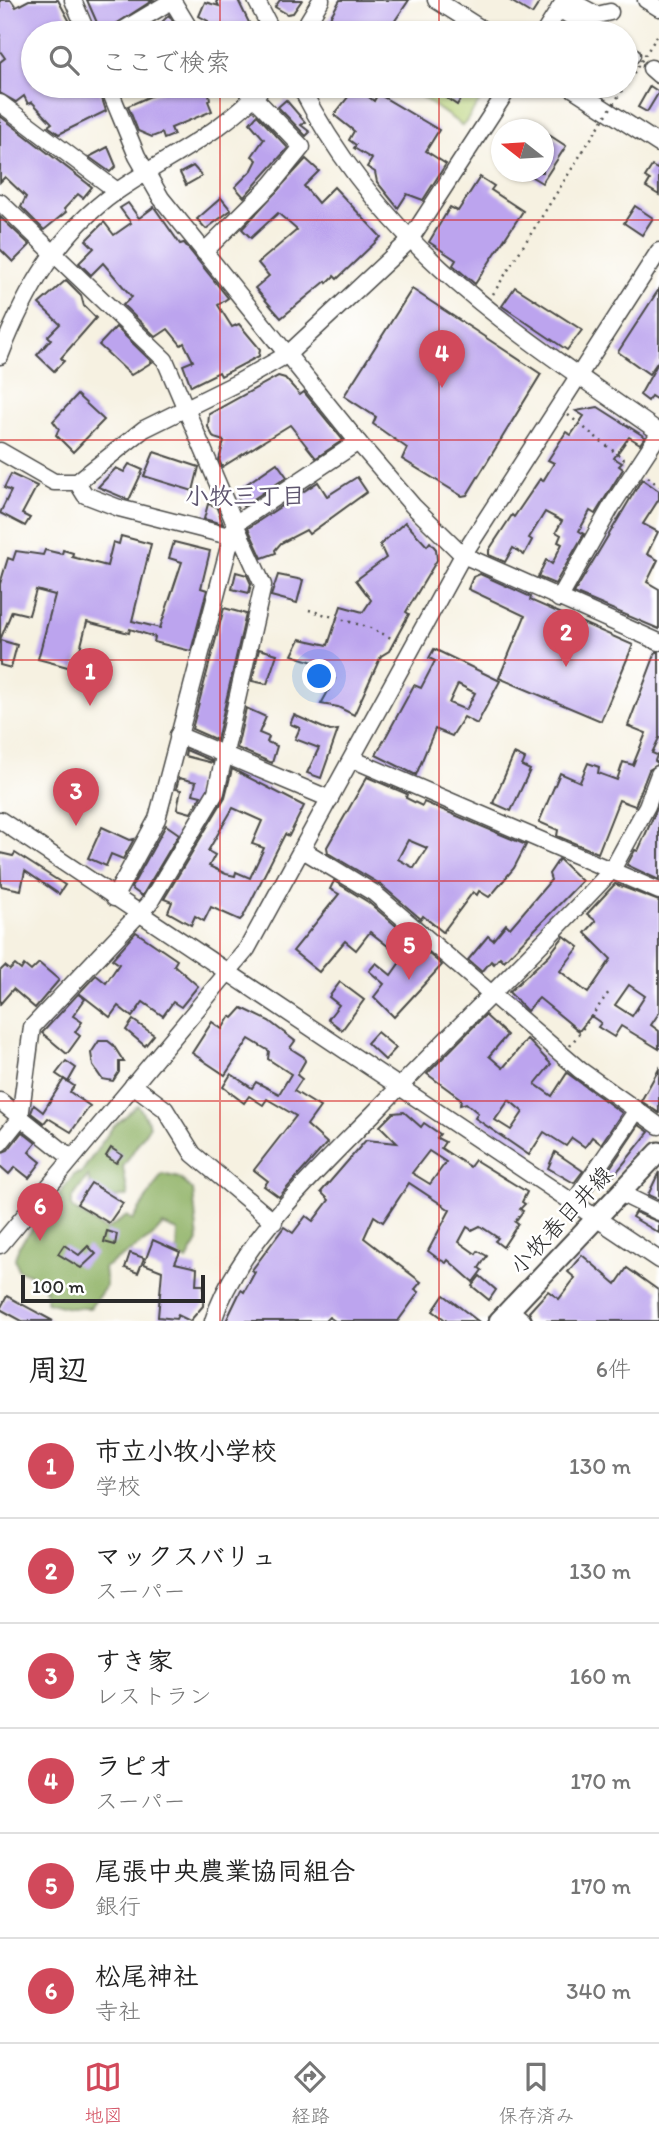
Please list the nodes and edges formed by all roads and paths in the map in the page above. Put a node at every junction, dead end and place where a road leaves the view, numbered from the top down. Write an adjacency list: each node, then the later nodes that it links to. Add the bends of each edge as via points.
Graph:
1 (73, 0): 10 (street)
2 (172, 0): 11 (street); 12 (street)
3 (256, 0): 13 (street)
4 (321, 0): 14 (street)
5 (436, 0): 15 (street)
6 (646, 0): 9 (street)
7 (564, 3): 8 (street, via 597,15); 16 (street); 17 (street)
8 (614, 6)
9 (659, 8)
10 (82, 21)
11 (138, 21)
12 (185, 21)
13 (267, 21)
14 (308, 21)
15 (469, 21)
16 (552, 21)
17 (586, 21)
18 (659, 33): 19 (path, bridge)
19 (638, 65)
20 (113, 98): 31 (street)
21 (246, 98): 31 (street, via 227,121)
22 (261, 98): 30 (street)
23 (306, 98): 28 (street)
24 (502, 98): 34 (street)
25 (588, 98): 29 (street)
26 (617, 98): 38 (path, bridge)
27 (0, 103): 32 (street)
28 (320, 124): 30 (street); 34 (street)
29 (659, 144)
30 (302, 147): 35 (street)
31 (146, 174): 32 (street); 35 (street)
32 (117, 191): 37 (street)
33 (0, 202): 37 (street)
34 (408, 241): 39 (street); 41 (street, via 489,313)
35 (204, 251): 39 (street)
36 (659, 251): 41 (street)
37 (52, 254): 40 (street, via 21,307); 43 (street, via 165,360)
38 (488, 302)
39 (288, 354): 43 (street); 45 (street)
40 (0, 356)
41 (578, 376): 42 (street); 44 (street)
42 (558, 408): 47 (path); 51 (street)
43 (187, 409): 48 (street, via 124,442); 50 (street)
44 (659, 433): 47 (street)
45 (358, 442): 50 (street); 51 (street)
46 (0, 451): 48 (street, via 54,482)
47 (636, 469): 49 (path); 52 (street)
48 (77, 482): 50 (street, via 85,495 119,508)
49 (659, 486)
50 (232, 530): 56 (street); 57 (street, via 262,585)
51 (463, 555): 52 (street); 55 (street)
52 (559, 599): 54 (street)
53 (309, 610): 55 (path, via 371,628)
54 (659, 642)
55 (412, 648): 58 (street)
56 (178, 735): 57 (street); 67 (street, via 157,819)
57 (227, 753): 60 (street); 68 (street, via 216,792)
58 (352, 759): 60 (street); 65 (street)
59 (659, 774): 65 (street)
60 (330, 799): 64 (street)
61 (0, 820): 63 (street)
62 (0, 831): 63 (street)
63 (18, 833): 67 (street)
64 (303, 849): 69 (street); 70 (street, via 374,893)
65 (612, 870): 66 (street); 70 (street)
66 (659, 891)
67 (114, 898): 68 (street)
68 (140, 914): 69 (street); 77 (street, via 32,1027)
69 (229, 973): 73 (street); 74 (street)
70 (493, 992): 72 (street); 74 (street)
71 (609, 992): 72 (path)
72 (563, 1055): 76 (street)
73 (133, 1085): 81 (street); 86 (street, via 165,1109 193,1154)
74 (398, 1088): 83 (street); 86 (street)
75 (0, 1101): 77 (street)
76 (637, 1110): 78 (street); 83 (street)
77 (20, 1118): 79 (street); 81 (street)
78 (659, 1126)
79 (0, 1143)
80 (659, 1152): 82 (main road, 小牧春日井線)
81 (70, 1157): 87 (street)
82 (620, 1193): 84 (street); 85 (main road, 小牧春日井線)
83 (575, 1202): 85 (street)
84 (659, 1212)
85 (597, 1217): 88 (street); 90 (main road, 小牧春日井線)
86 (274, 1222): 89 (street)
87 (3, 1236)
88 (659, 1259)
89 (222, 1295): 91 (street); 92 (street)
90 (511, 1317)
91 (201, 1321)
92 (214, 1321)

